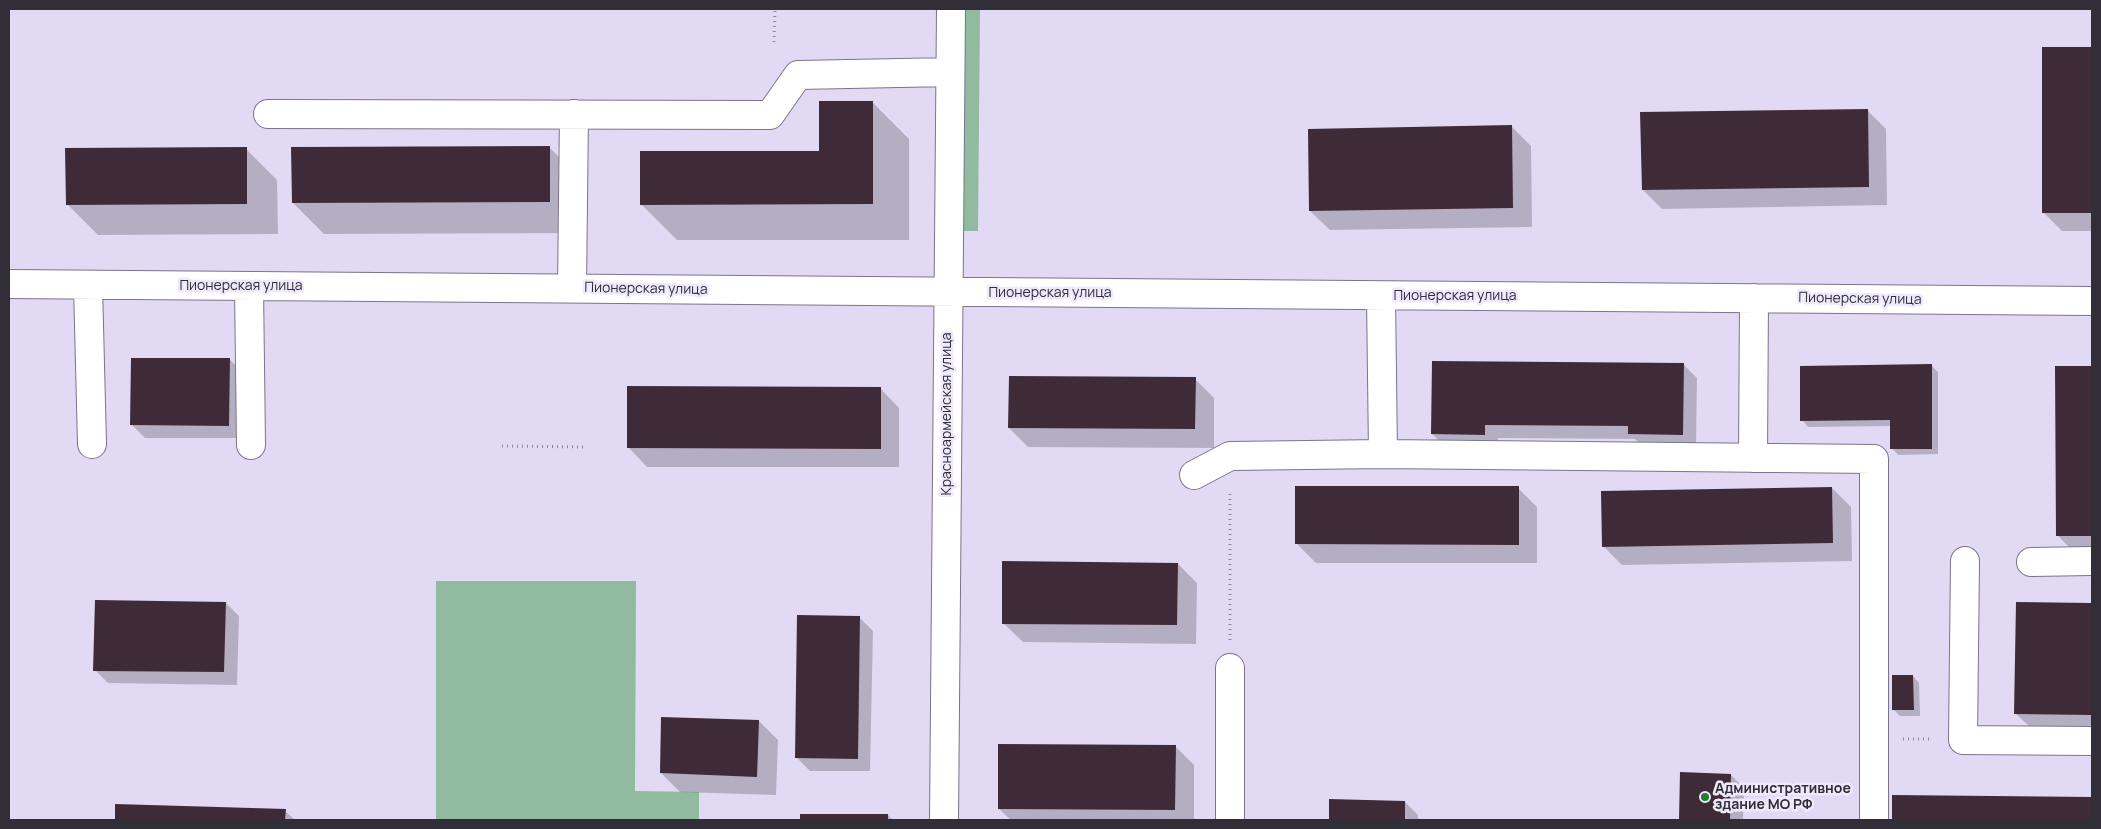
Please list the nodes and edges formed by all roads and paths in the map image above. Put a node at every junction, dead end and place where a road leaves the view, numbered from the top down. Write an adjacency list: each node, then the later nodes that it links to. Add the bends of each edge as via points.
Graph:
1 (775, 9): 3 (path)
2 (951, 9): 4 (street, Красноармейская улица)
3 (774, 42)
4 (950, 72): 6 (street, via 798,75 770,115); 11 (street, Красноармейская улица)
5 (268, 114): 6 (street)
6 (574, 114): 10 (street)
7 (9, 284): 8 (street, Пионерская улица)
8 (88, 285): 9 (street, Пионерская улица); 15 (street)
9 (249, 286): 10 (street, Пионерская улица); 16 (street)
10 (572, 288): 11 (street, Пионерская улица)
11 (948, 292): 12 (street, Пионерская улица); 30 (street, Красноармейская улица)
12 (1381, 296): 13 (street, Пионерская улица); 19 (street)
13 (1754, 298): 14 (street, Пионерская улица); 21 (street)
14 (2092, 301)
15 (92, 444)
16 (251, 445)
17 (502, 446): 18 (path)
18 (585, 447)
19 (1383, 454): 20 (street); 21 (street)
20 (1230, 456): 22 (street); 26 (path)
21 (1753, 458): 27 (street, via 1874,459)
22 (1194, 475)
23 (2092, 561): 25 (street)
24 (1965, 562): 28 (street)
25 (2031, 562)
26 (1230, 668): 31 (street)
27 (1874, 739): 28 (path); 32 (street)
28 (1963, 740): 29 (street)
29 (2092, 741)
30 (944, 820)
31 (1230, 820)
32 (1874, 820)

